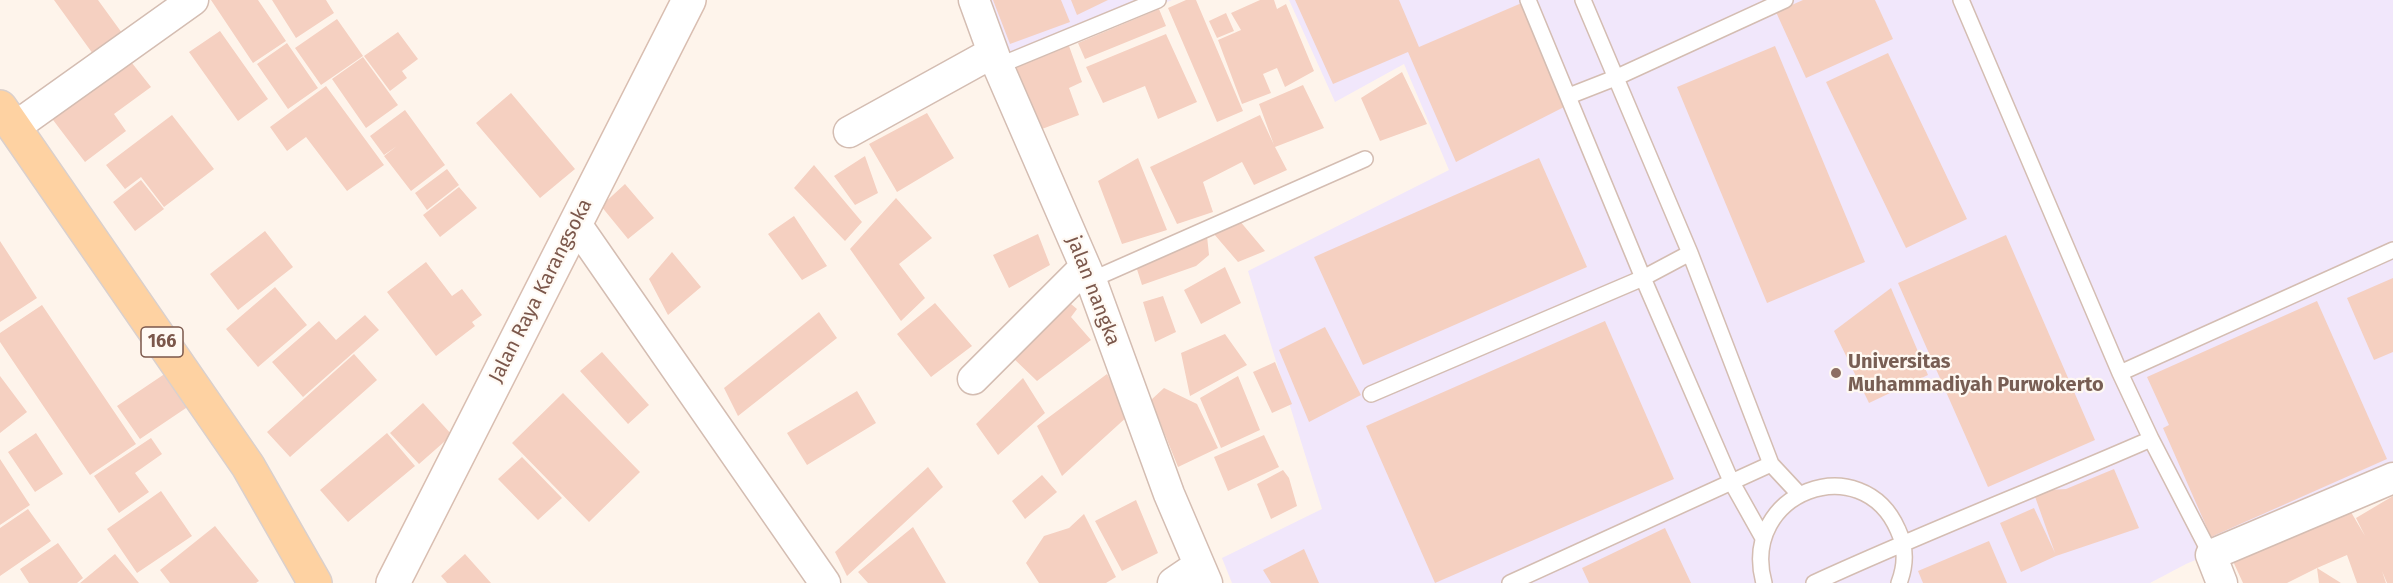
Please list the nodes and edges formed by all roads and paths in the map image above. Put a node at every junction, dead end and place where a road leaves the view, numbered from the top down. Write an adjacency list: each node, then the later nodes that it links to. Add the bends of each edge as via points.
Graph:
1 (193, 0): 12 (street)
2 (690, 0): 15 (main road, Jalan Raya Karangsoka)
3 (974, 0): 9 (street, jalan nangka)
4 (1158, 0): 9 (lane)
5 (1528, 0): 11 (lane)
6 (1583, 0): 10 (lane)
7 (1785, 0): 10 (lane)
8 (1962, 0): 20 (lane)
9 (995, 59): 13 (street); 18 (street, jalan nangka)
10 (1615, 78): 11 (lane); 17 (lane)
11 (1569, 96): 19 (lane)
12 (7, 117): 32 (main road, 166, via 248,466)
13 (849, 132)
14 (1365, 159): 18 (lane)
15 (576, 224): 33 (main road, Jalan Raya Karangsoka); 34 (street)
16 (2393, 250): 20 (lane)
17 (1690, 253): 19 (lane); 24 (lane)
18 (1088, 274): 21 (street); 31 (street, jalan nangka)
19 (1643, 278): 22 (lane); 26 (lane)
20 (2120, 373): 23 (lane)
21 (973, 379)
22 (1371, 394)
23 (2151, 439): 29 (lane); 30 (lane)
24 (1771, 464): 26 (lane); 27 (lane)
25 (2393, 478): 30 (street)
26 (1731, 481): 28 (lane); 36 (lane)
27 (1799, 494): 28 (lane, via 1777,512); 29 (lane, via 1824,486 1851,488 1875,499 1893,518)
28 (1763, 538): 37 (lane, via 1760,560)
29 (1904, 542): 38 (lane); 39 (lane, via 1904,570)
30 (2211, 555): 40 (street)
31 (1202, 574): 35 (street)
32 (315, 583)
33 (393, 583)
34 (825, 583)
35 (1173, 583)
36 (1510, 583)
37 (1764, 583)
38 (1814, 583)
39 (1899, 583)
40 (2222, 583)

